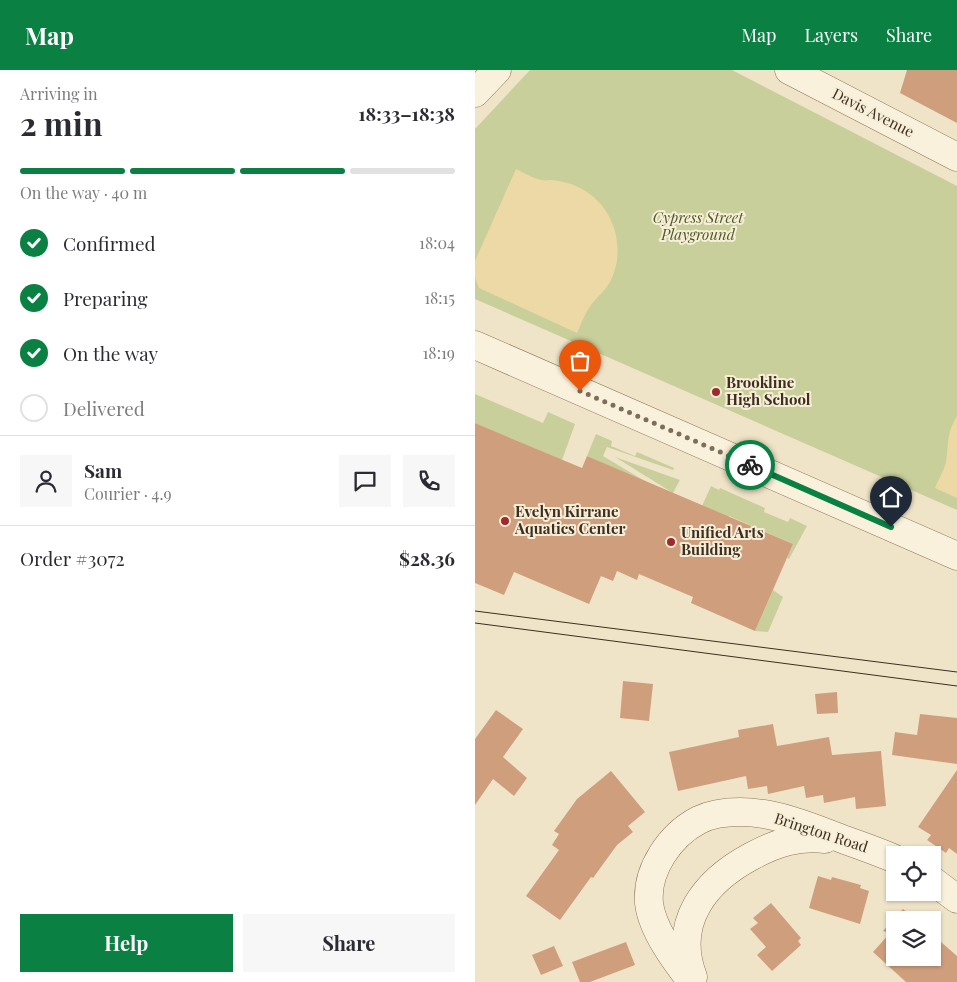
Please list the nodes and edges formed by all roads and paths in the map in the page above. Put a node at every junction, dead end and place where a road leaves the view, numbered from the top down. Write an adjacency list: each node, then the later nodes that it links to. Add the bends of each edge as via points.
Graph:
1 (497, 70): 3 (street)
2 (789, 70): 4 (street, Davis Avenue)
3 (475, 93)
4 (957, 157)
5 (475, 345): 6 (street)
6 (957, 556)
7 (856, 844): 8 (street, Brington Road); 11 (street, via 793,839 764,849 721,876 701,898 689,923 687,953); 11 (street, Brington Road, via 790,820 760,813 712,816 699,820 682,832 667,847 657,864 651,879 649,904 668,948)
8 (886, 856)
9 (941, 887): 10 (street)
10 (957, 899)
11 (694, 982)

